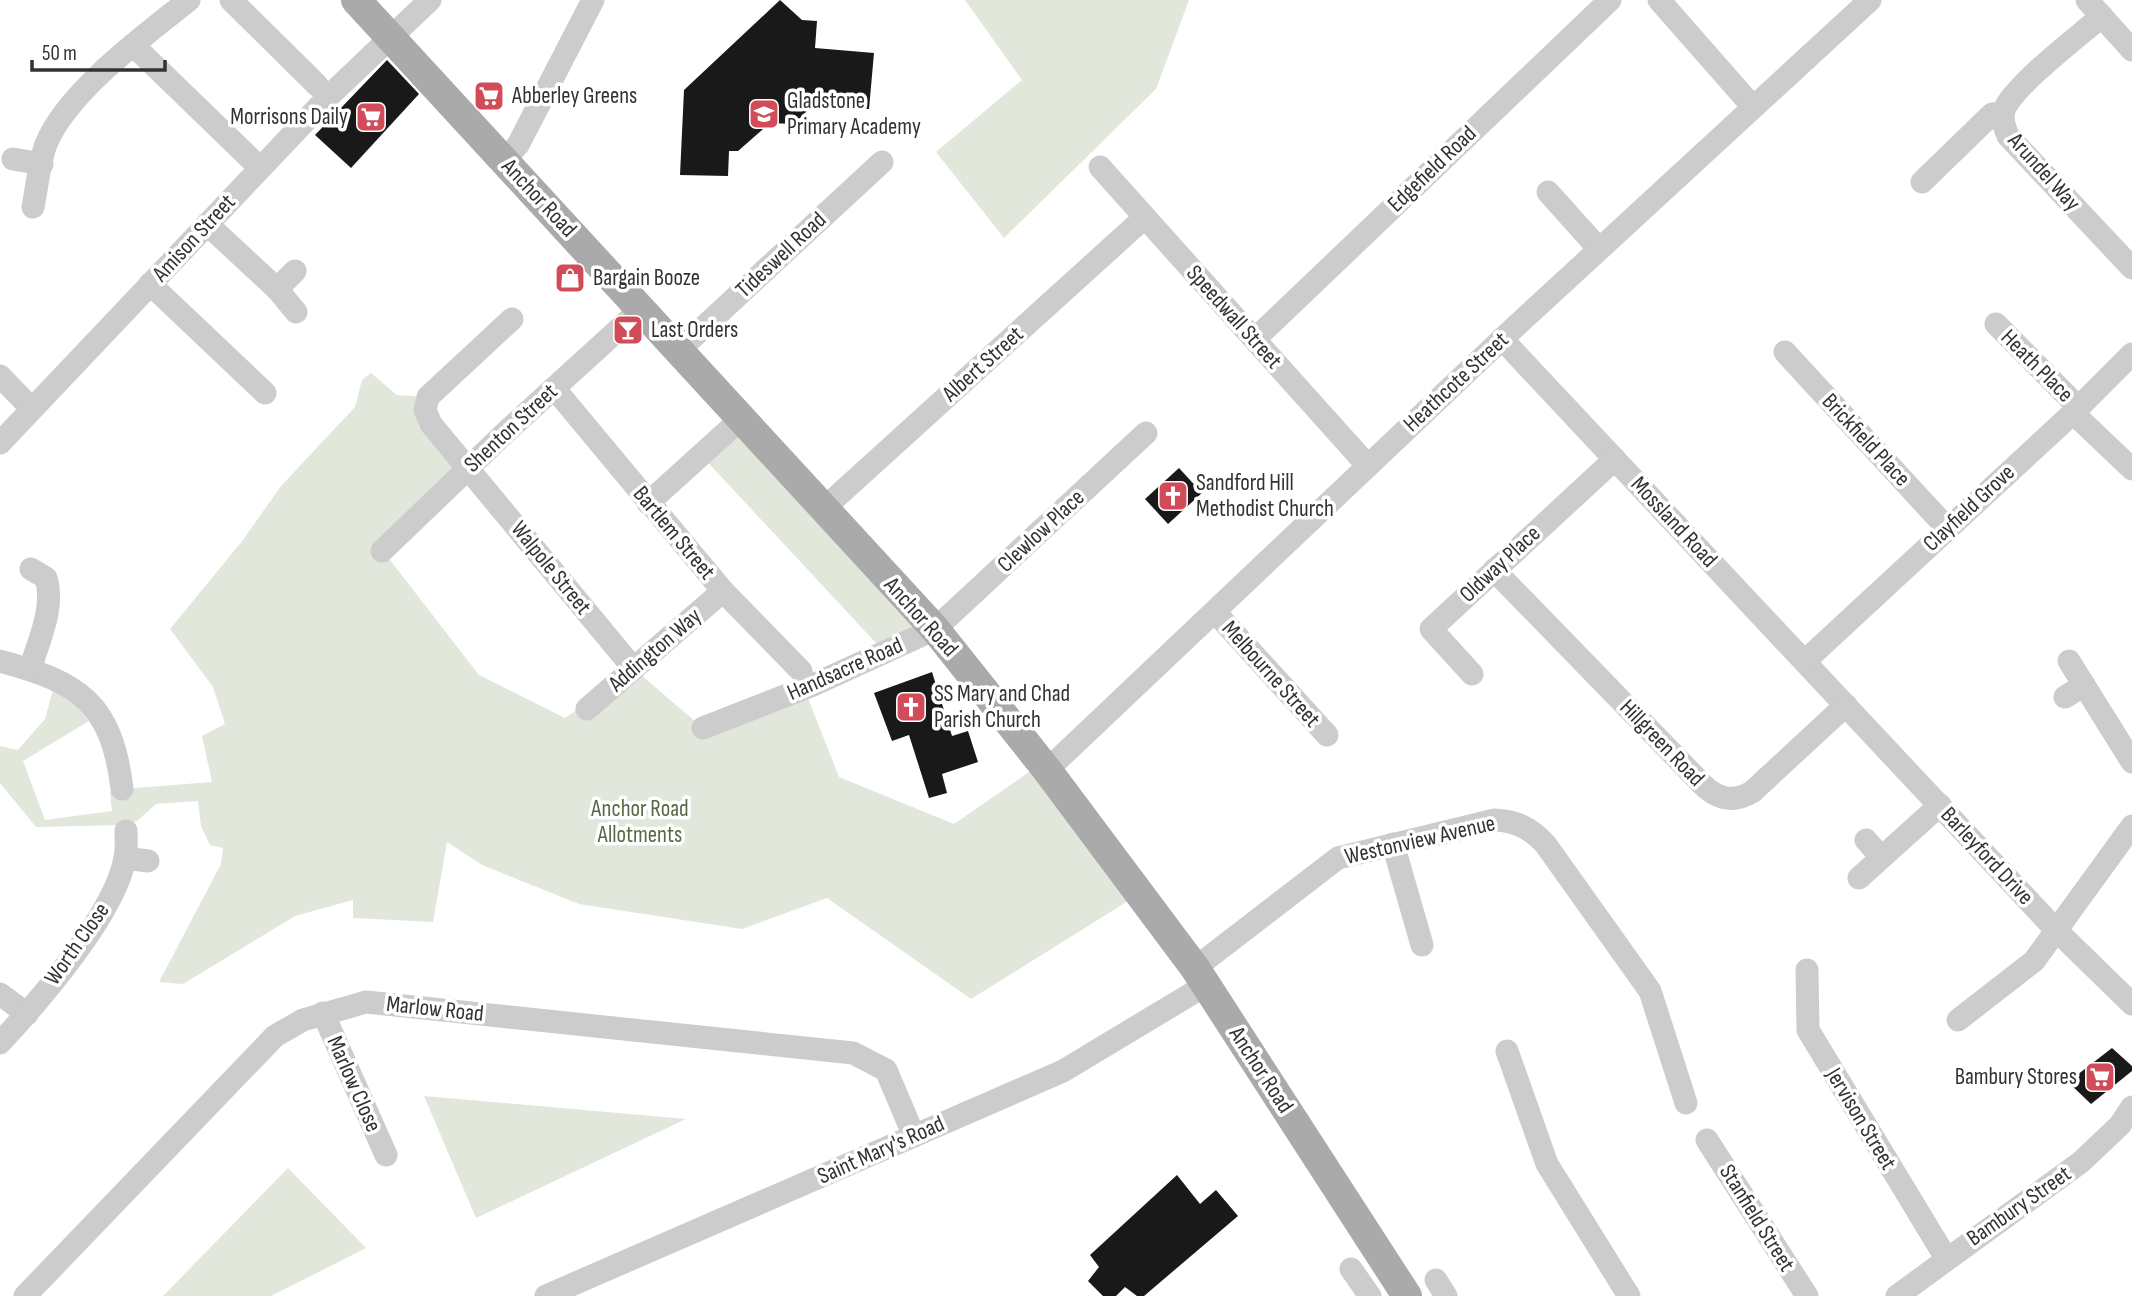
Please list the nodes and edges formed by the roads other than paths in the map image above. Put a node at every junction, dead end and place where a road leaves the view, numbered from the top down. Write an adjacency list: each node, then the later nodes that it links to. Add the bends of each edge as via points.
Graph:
1 (188, 0): 11 (street)
2 (232, 0): 13 (street)
3 (356, 0): 10 (main road, Anchor Road)
4 (430, 0): 10 (street, Amison Street)
5 (593, 0): 17 (street, via 518,145)
6 (1610, 0): 36 (street, Edgefield Road)
7 (1659, 0): 14 (street)
8 (1867, 1): 14 (street, Heathcote Street)
9 (2094, 8): 12 (street); 15 (street, Arundel Way, via 2015,93)
10 (391, 36): 17 (main road, Anchor Road); 21 (street, Amison Street)
11 (133, 45): 19 (street, via 70,106 46,144); 21 (street)
12 (2132, 50)
13 (317, 85)
14 (1753, 107): 27 (street, Heathcote Street)
15 (2003, 113): 22 (street, via 1992,114); 28 (street, Arundel Way, via 2008,136)
16 (13, 159): 19 (street)
17 (504, 160): 32 (main road, Anchor Road)
18 (882, 162): 38 (street, Tideswell Road)
19 (42, 164): 24 (street)
20 (1100, 167): 25 (street, Speedwall Street)
21 (260, 168): 26 (street, Amison Street)
22 (1922, 182)
23 (1548, 192): 27 (street)
24 (33, 207)
25 (1144, 218): 36 (street, Speedwall Street); 54 (street, Albert Street)
26 (207, 224): 30 (street, Amison Street); 31 (street)
27 (1599, 249): 37 (street, Heathcote Street)
28 (2132, 268)
29 (295, 271): 31 (street)
30 (150, 284): 43 (street); 44 (street, Amison Street)
31 (277, 289): 33 (street)
32 (642, 308): 38 (main road, Anchor Road); 42 (street, Shenton Street)
33 (296, 312)
34 (512, 319): 51 (street, Walpole Street, via 428,397 425,410 431,424)
35 (1996, 324): 45 (street, Heath Place)
36 (1255, 339): 50 (street, Speedwall Street)
37 (1502, 339): 49 (street, Mossland Road); 50 (street, Heathcote Street)
38 (680, 349): 46 (main road, Anchor Road)
39 (1785, 352): 55 (street, Brickfield Place)
40 (2132, 354): 45 (street, Clayfield Grove)
41 (0, 376): 44 (street)
42 (554, 388): 51 (street, Shenton Street); 53 (street, Bartlem Street)
43 (265, 393)
44 (31, 408): 48 (street, Amison Street)
45 (2076, 411): 52 (street, Heath Place); 55 (street, Clayfield Grove)
46 (742, 418): 53 (street); 54 (main road, Anchor Road)
47 (1146, 432): 61 (street, Clewlow Place)
48 (0, 443)
49 (1615, 459): 57 (street, Oldway Place); 63 (street, Mossland Road)
50 (1368, 466): 60 (street, Heathcote Street)
51 (469, 467): 56 (street, Shenton Street); 66 (street, Walpole Street)
52 (2132, 469)
53 (648, 503): 59 (street, Bartlem Street)
54 (822, 510): 61 (main road, Anchor Road)
55 (1947, 528): 63 (street, Clayfield Grove)
56 (382, 551)
57 (1494, 570): 68 (street, Oldway Place, via 1431,629); 69 (street, Hillgreen Road, via 1702,784 1721,797 1737,799 1752,792)
58 (45, 571): 65 (street, via 48,607)
59 (723, 591): 66 (street, Addington Way); 67 (street, Bartlem Street)
60 (1214, 612): 72 (street, Melbourne Street); 74 (street, Heathcote Street)
61 (935, 629): 71 (street, Handsacre Road, via 752,699); 74 (main road, Anchor Road)
62 (0, 661): 65 (street)
63 (1805, 662): 69 (street, Mossland Road)
64 (2069, 662): 73 (street, via 2074,691)
65 (30, 669): 75 (street, via 87,698 129,756)
66 (634, 669): 70 (street, Addington Way)
67 (801, 671)
68 (1472, 674)
69 (1846, 705): 76 (street, Barleyford Drive)
70 (587, 709)
71 (703, 728)
72 (1326, 735)
73 (2132, 762)
74 (1047, 769): 84 (main road, Anchor Road)
75 (122, 789)
76 (1940, 805): 80 (street, via 1873,849); 81 (street, Barleyford Drive)
77 (2132, 826): 81 (street)
78 (126, 831): 88 (street, Worth Close, via 136,859 84,940)
79 (1393, 844): 82 (street); 84 (street, Westonview Avenue, via 1338,858); 92 (street, Westonview Avenue, via 1495,820 1515,823 1540,838 1650,991)
80 (1859, 878)
81 (2056, 930): 86 (street, Barleyford Drive); 89 (street, via 2034,961)
82 (1422, 945)
83 (1807, 971): 97 (street, Jervison Street, via 1808,1030)
84 (1201, 976): 94 (street, Saint Mary's Road, via 1063,1070); 102 (main road, Anchor Road)
85 (0, 994): 88 (street)
86 (2132, 1004)
87 (323, 1013): 94 (street, Marlow Road, via 366,1002 853,1053 886,1070); 96 (street, Marlow Close); 99 (street, Marlow Road, via 275,1036)
88 (27, 1014): 90 (street, Worth Close)
89 (1958, 1020)
90 (0, 1043)
91 (1507, 1052): 103 (street, via 1547,1164)
92 (1686, 1103)
93 (2128, 1125): 97 (street, Bambury Street)
94 (914, 1136): 100 (street, Saint Mary's Road)
95 (1707, 1140): 104 (street, Stanfield Street)
96 (386, 1155)
97 (1945, 1258): 105 (street, Bambury Street)
98 (1351, 1269): 101 (street)
99 (25, 1296)
100 (546, 1296)
101 (1370, 1296)
102 (1407, 1296)
103 (1629, 1296)
104 (1807, 1296)
105 (1897, 1296)

